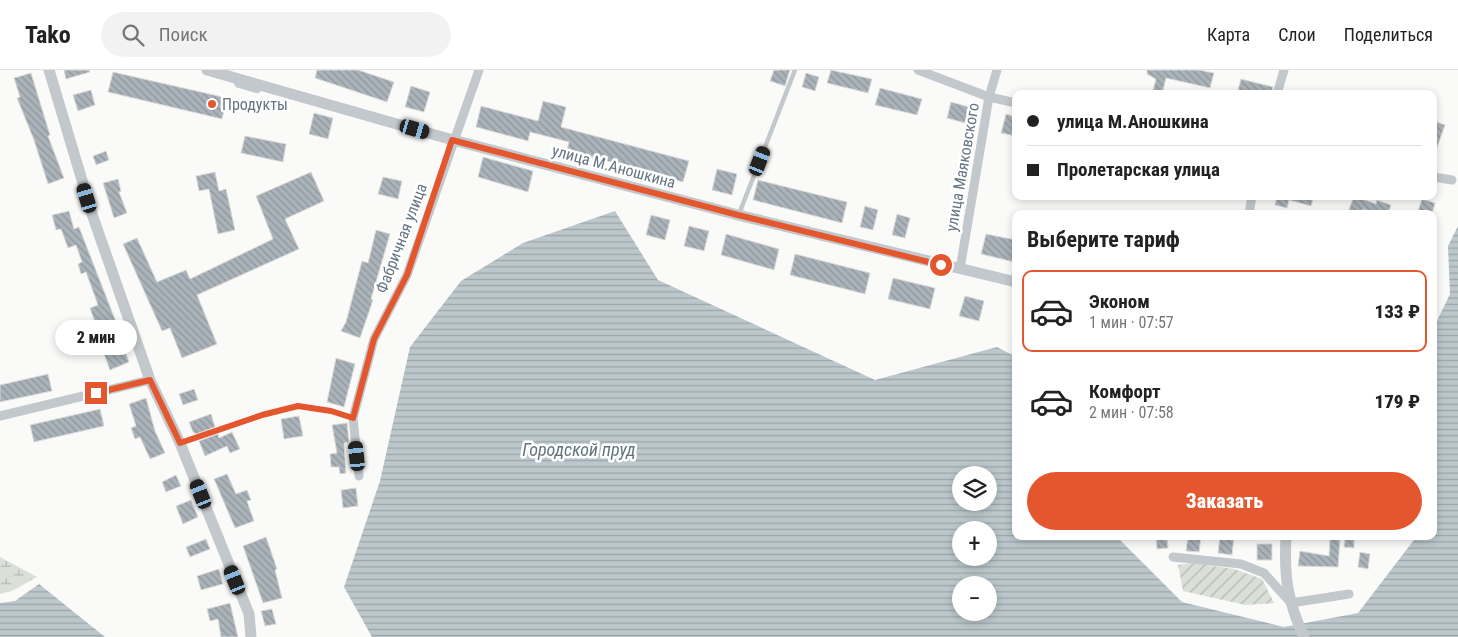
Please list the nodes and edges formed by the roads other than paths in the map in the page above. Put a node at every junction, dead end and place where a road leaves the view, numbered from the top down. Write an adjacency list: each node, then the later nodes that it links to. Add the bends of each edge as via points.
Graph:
1 (49, 70): 17 (street, via 93,216)
2 (207, 70): 11 (street, улица М.Аношкина)
3 (479, 70): 11 (street, Фабричная улица)
4 (795, 70): 14 (lane)
5 (918, 70): 9 (street)
6 (997, 70): 9 (street, улица Маяковского)
7 (1284, 70): 8 (street)
8 (1278, 90)
9 (989, 97): 10 (street); 15 (street, улица Маяковского)
10 (1012, 102)
11 (452, 140): 14 (street, улица М.Аношкина); 19 (street, Фабричная улица, via 407,275 374,339)
12 (1437, 178): 13 (street)
13 (1452, 180)
14 (738, 215): 15 (street, улица М.Аношкина)
15 (960, 270): 16 (street, улица М.Аношкина)
16 (1012, 281)
17 (150, 380): 18 (street); 20 (street)
18 (0, 416)
19 (353, 418): 20 (lane, via 298,406); 21 (street, Фабричная улица)
20 (180, 443): 26 (street, via 249,614)
21 (359, 476)
22 (1286, 540): 25 (street, via 1284,573)
23 (1173, 556): 25 (street, via 1241,564 1264,573)
24 (1349, 594): 25 (street)
25 (1291, 602): 27 (street)
26 (251, 637)
27 (1304, 637)

